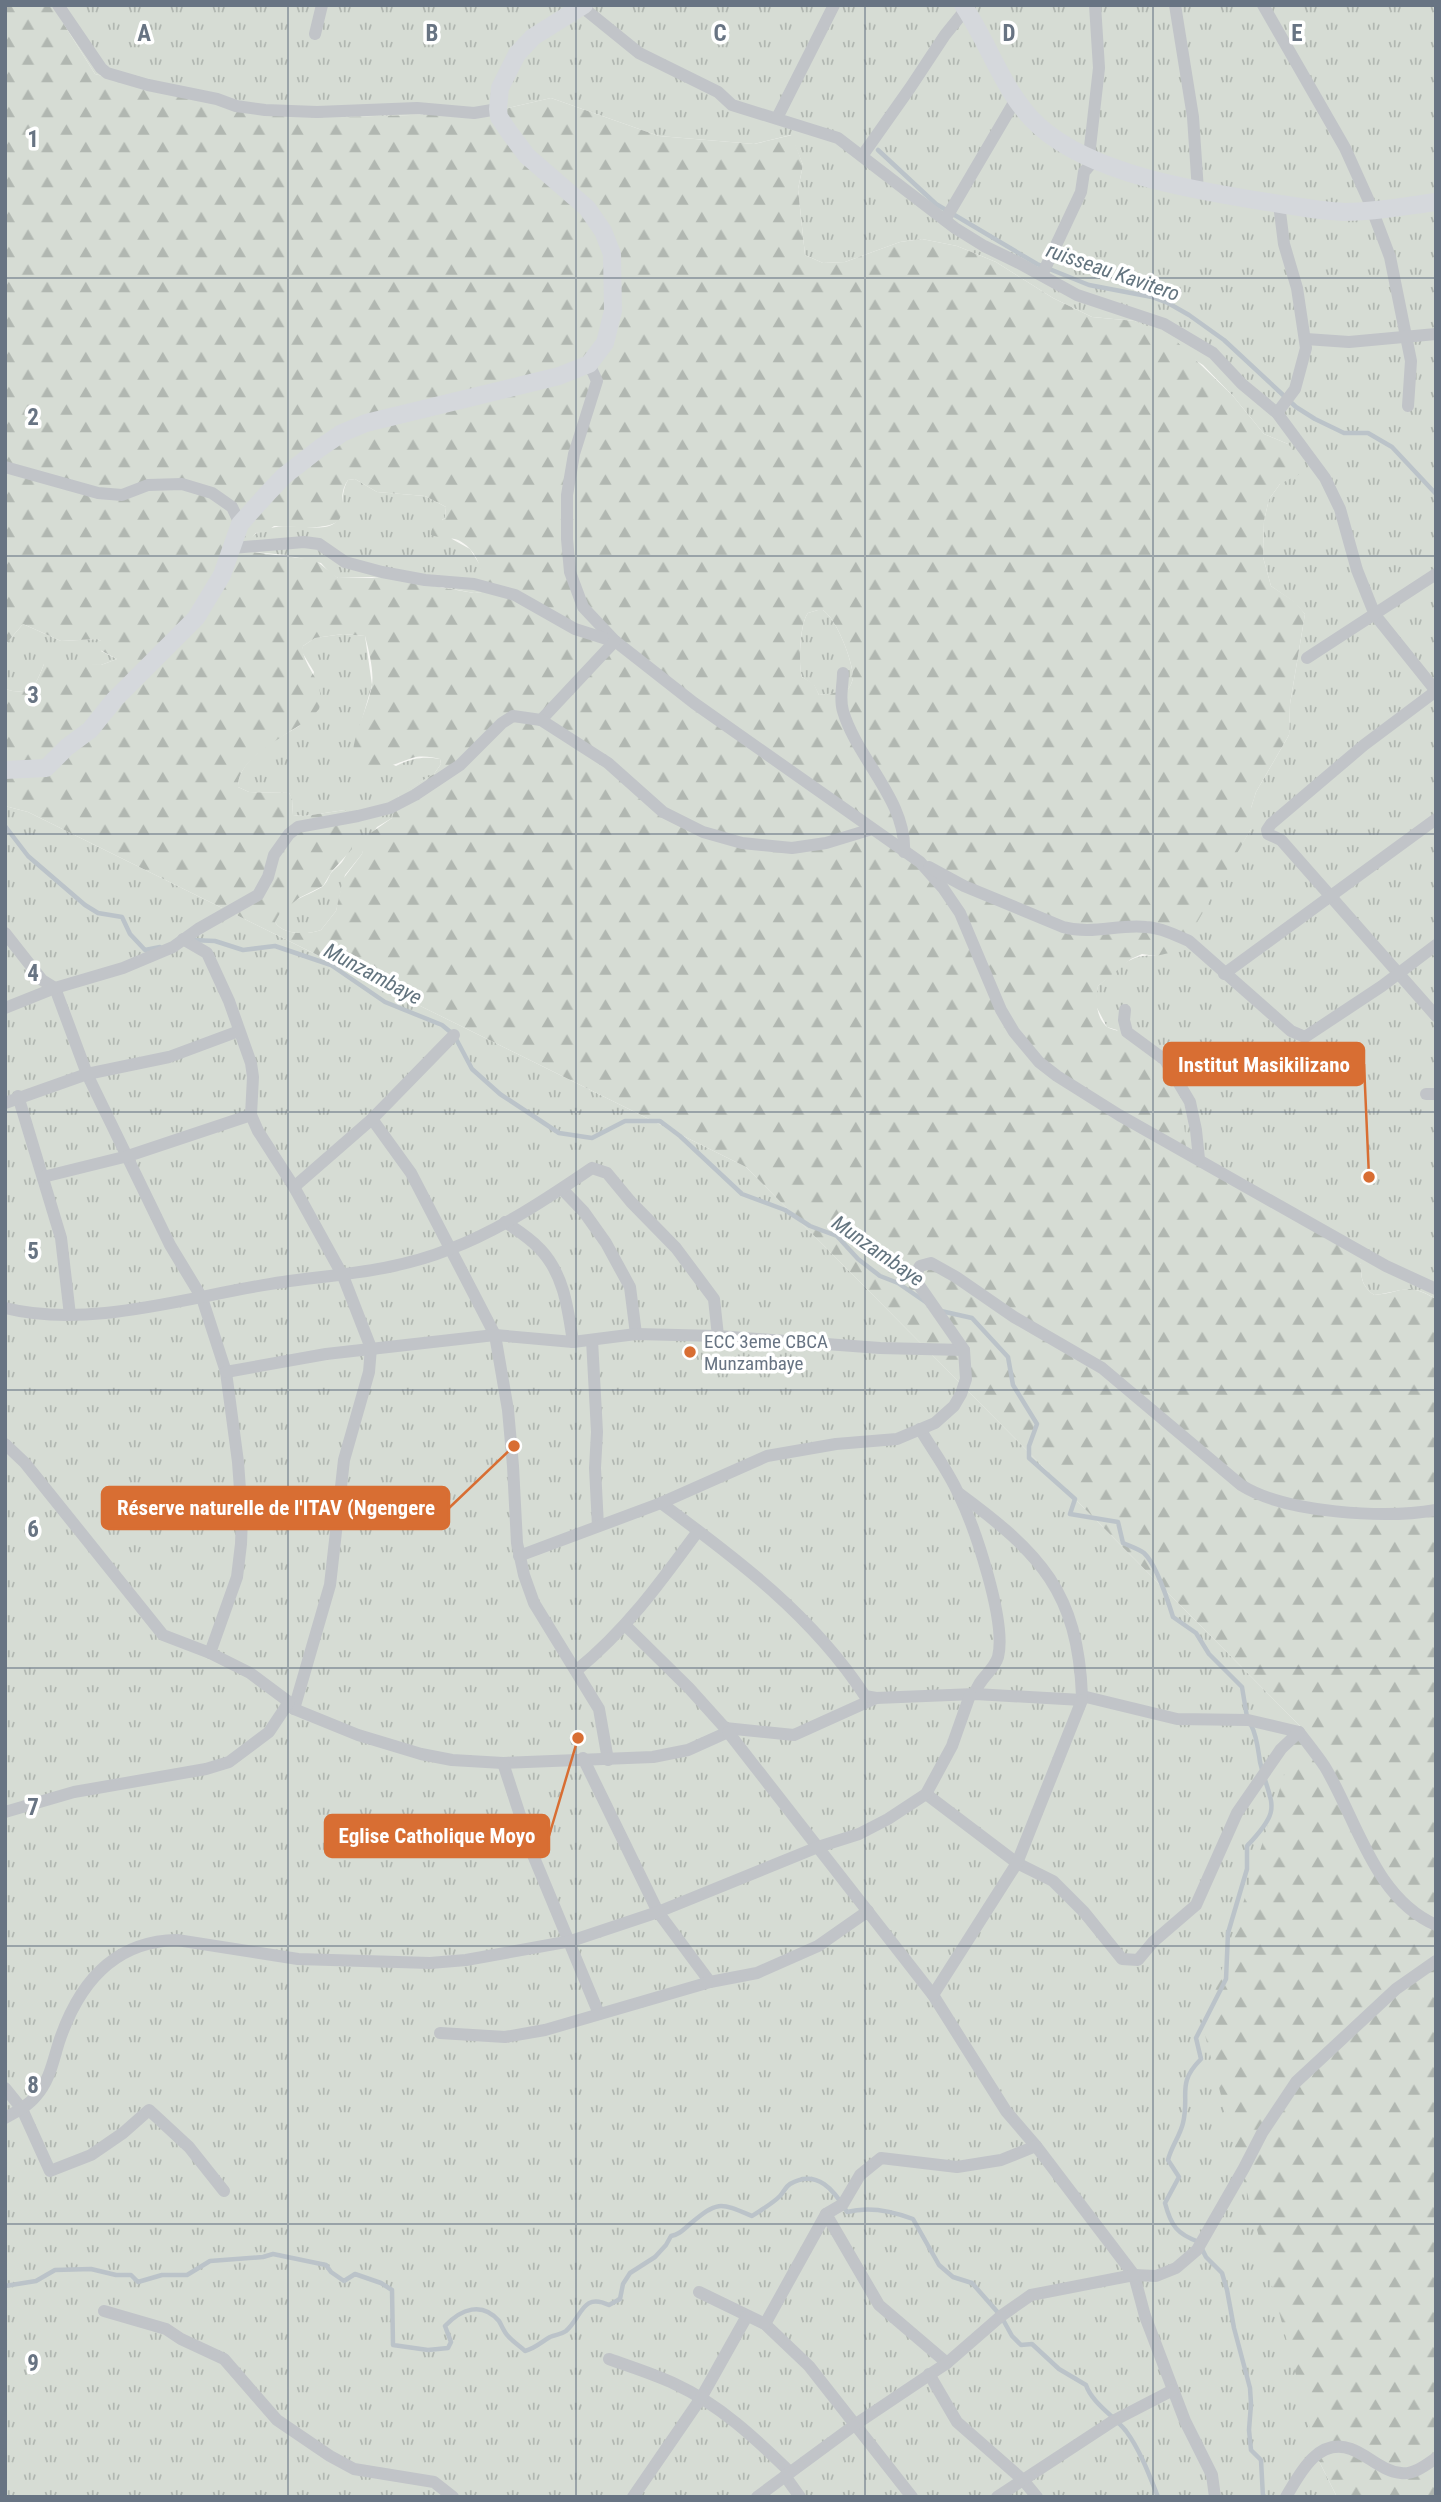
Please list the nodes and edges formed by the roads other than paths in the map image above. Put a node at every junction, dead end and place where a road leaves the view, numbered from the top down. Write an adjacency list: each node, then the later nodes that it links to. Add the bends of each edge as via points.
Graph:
1 (58, 5): 12 (street, via 107,73 236,106 317,112 417,108 474,113)
2 (322, 5): 10 (street)
3 (834, 5): 13 (street)
4 (1095, 5): 15 (street, via 1099,68)
5 (1175, 5): 16 (street, via 1193,117)
6 (582, 6): 9 (street); 13 (street, via 639,53 718,92 732,105)
7 (1265, 6): 19 (street, via 1345,148)
8 (965, 7): 11 (street); 14 (street)
9 (557, 14): 12 (street, via 517,54 500,88)
10 (315, 34)
11 (1016, 99): 15 (street, via 1041,128); 20 (street)
12 (498, 109): 25 (street, via 527,156 587,208 612,254 613,311 605,343)
13 (777, 118): 14 (street, via 838,138)
14 (862, 156): 20 (street)
15 (1092, 158): 16 (street, via 1130,174); 21 (street)
16 (1198, 191): 18 (street)
17 (1436, 202): 19 (street)
18 (1279, 204): 19 (street); 24 (street)
19 (1372, 211): 23 (street, via 1390,257)
20 (945, 220): 21 (street)
21 (1042, 275): 27 (street, via 1077,295 1164,324 1213,353)
22 (1436, 334): 23 (street)
23 (1408, 337): 24 (street, via 1349,342); 26 (street)
24 (1306, 339): 27 (street, via 1295,388)
25 (589, 364): 29 (street, via 342,433 285,476); 33 (street, via 597,381 574,454 567,495 570,572 583,607)
26 (1408, 406)
27 (1277, 413): 32 (street, via 1325,478)
28 (5, 467): 29 (street, via 98,493 122,495 148,485 182,484 212,493 232,507)
29 (240, 524): 30 (street)
30 (232, 548): 33 (street, via 319,544 345,562 382,572 474,584 515,595 575,629); 37 (street, via 196,618 90,730 46,768)
31 (1436, 574): 32 (street)
32 (1375, 615): 34 (street); 42 (street, via 1436,691 1364,745 1267,830)
33 (615, 642): 36 (street); 39 (street)
34 (1307, 658)
35 (844, 673): 40 (street, via 842,710 904,827)
36 (541, 720): 39 (street, via 608,763 663,812 703,832 742,843 792,848); 44 (street, via 513,716 460,765 390,808 298,827 274,855 258,895)
37 (5, 770)
38 (1436, 819): 42 (street)
39 (872, 829): 40 (street)
40 (904, 852): 41 (street)
41 (920, 862): 47 (street, via 964,886 1063,927 1080,931 1148,927 1174,934 1189,941); 60 (street, via 960,913 1002,1010 1027,1050 1067,1082)
42 (1331, 897): 46 (street); 47 (street)
43 (5, 933): 48 (street, via 42,980)
44 (178, 943): 48 (street, via 123,968); 52 (street, via 207,954)
45 (1436, 945): 46 (street)
46 (1399, 972): 47 (street, via 1306,1037 1291,1031); 51 (street)
47 (1224, 974)
48 (55, 988): 49 (street); 54 (street)
49 (5, 1008)
50 (1125, 1010): 60 (street, via 1127,1032 1165,1060 1190,1102)
51 (1436, 1016)
52 (239, 1031): 54 (street, via 169,1057); 57 (street, via 253,1077)
53 (454, 1035): 58 (street)
54 (86, 1073): 55 (street); 59 (street)
55 (18, 1096): 56 (street); 61 (street)
56 (5, 1103)
57 (251, 1115): 59 (street); 62 (street)
58 (372, 1118): 62 (street); 65 (street, via 411,1173)
59 (128, 1156): 61 (street); 68 (street, via 170,1245)
60 (1199, 1160): 67 (street, via 1385,1266)
61 (43, 1177): 70 (street, via 61,1238)
62 (294, 1187): 66 (street)
63 (562, 1189): 64 (street); 71 (street, via 606,1243 630,1287); 73 (street, via 592,1168 607,1173 676,1248 715,1299)
64 (505, 1222): 65 (street); 75 (street, via 542,1250 555,1272 566,1295)
65 (452, 1249): 66 (street); 72 (street)
66 (342, 1276): 68 (street); 76 (street)
67 (1436, 1289)
68 (202, 1298): 70 (street); 78 (street)
69 (5, 1308): 70 (street)
70 (70, 1315)
71 (636, 1334): 73 (street); 74 (street)
72 (495, 1335): 75 (street); 76 (street); 86 (street, via 508,1410)
73 (718, 1336): 77 (street)
74 (592, 1340): 75 (street); 84 (street)
75 (573, 1342)
76 (371, 1348): 78 (street); 93 (street, via 369,1372 344,1460 330,1585)
77 (964, 1350): 79 (street, via 966,1379 961,1394 935,1423); 83 (street, via 916,1281 920,1266 931,1263 956,1277 1102,1368 1255,1494 1311,1507 1380,1514)
78 (226, 1372): 88 (street, via 238,1462 241,1544 237,1577)
79 (920, 1429): 81 (street); 82 (street, via 897,1439 767,1456)
80 (5, 1444): 88 (street, via 163,1635)
81 (959, 1494): 90 (street, via 995,1604 999,1634 998,1659); 92 (street, via 1000,1524 1051,1579 1069,1613)
82 (661, 1503): 84 (street); 85 (street)
83 (1436, 1510)
84 (598, 1527): 86 (street)
85 (698, 1531): 87 (street); 91 (street, via 789,1605 865,1696)
86 (519, 1556): 89 (street, via 534,1603)
87 (625, 1625): 89 (street); 94 (street)
88 (210, 1653): 93 (street, via 250,1674)
89 (577, 1670): 97 (street, via 600,1709)
90 (972, 1694): 91 (street); 92 (street); 99 (street, via 952,1746)
91 (876, 1698): 94 (street, via 794,1735)
92 (1082, 1698): 95 (street, via 1177,1719 1248,1720); 102 (street)
93 (291, 1706): 98 (street, via 358,1735 421,1754); 100 (street, via 269,1732 229,1762 74,1792)
94 (727, 1730): 97 (street, via 688,1750); 101 (street)
95 (1299, 1732): 102 (street, via 1281,1749 1237,1813 1196,1905 1138,1960 1122,1959 1053,1881); 105 (street, via 1325,1768 1383,1879 1401,1902)
96 (583, 1758): 97 (street); 98 (street); 104 (street)
97 (608, 1760)
98 (503, 1763): 106 (street, via 533,1855)
99 (926, 1794): 101 (street, via 859,1834); 102 (street)
100 (5, 1812)
101 (818, 1847): 103 (street); 104 (street)
102 (1017, 1863): 109 (street)
103 (868, 1911): 108 (street, via 792,1958 757,1973); 109 (street)
104 (658, 1912): 106 (street); 108 (street)
105 (1436, 1926)
106 (571, 1941): 110 (street); 113 (street, via 430,1963 298,1959 177,1941 136,1947 101,1969 83,1991 46,2082)
107 (1436, 1961): 118 (street, via 1396,1989 1296,2082 1197,2250 1176,2268 1156,2276)
108 (710, 1982): 110 (street)
109 (933, 1995): 115 (street, via 1006,2111)
110 (600, 2014): 111 (street, via 505,2037)
111 (440, 2033)
112 (5, 2088): 113 (street)
113 (22, 2109): 114 (street); 116 (street, via 50,2171 91,2155 149,2109 189,2147)
114 (5, 2118)
115 (1036, 2146): 117 (street, via 1001,2160 957,2166 881,2158 860,2175 842,2204); 118 (street)
116 (224, 2192)
117 (826, 2214): 122 (street); 124 (street, via 879,2305)
118 (1134, 2275): 124 (street, via 1031,2295); 126 (street, via 1144,2316)
119 (699, 2292): 121 (street)
120 (104, 2311): 132 (street, via 166,2329 224,2359 277,2420 354,2469 434,2482)
121 (747, 2316): 122 (street); 127 (street)
122 (765, 2324): 128 (street, via 809,2366)
123 (609, 2359): 127 (street)
124 (947, 2363): 125 (street)
125 (929, 2374): 128 (street); 131 (street, via 957,2422)
126 (1173, 2390): 131 (street, via 1118,2418); 139 (street, via 1212,2475)
127 (701, 2398): 130 (street, via 743,2428); 133 (street)
128 (856, 2424): 130 (street); 136 (street)
129 (1436, 2458): 140 (street, via 1402,2474 1377,2466 1351,2449 1334,2446 1320,2451)
130 (788, 2474): 134 (street); 135 (street)
131 (1023, 2480): 137 (street); 138 (street)
132 (453, 2497)
133 (633, 2497)
134 (757, 2497)
135 (800, 2497)
136 (912, 2497)
137 (997, 2497)
138 (1037, 2497)
139 (1215, 2497)
140 (1286, 2497)

